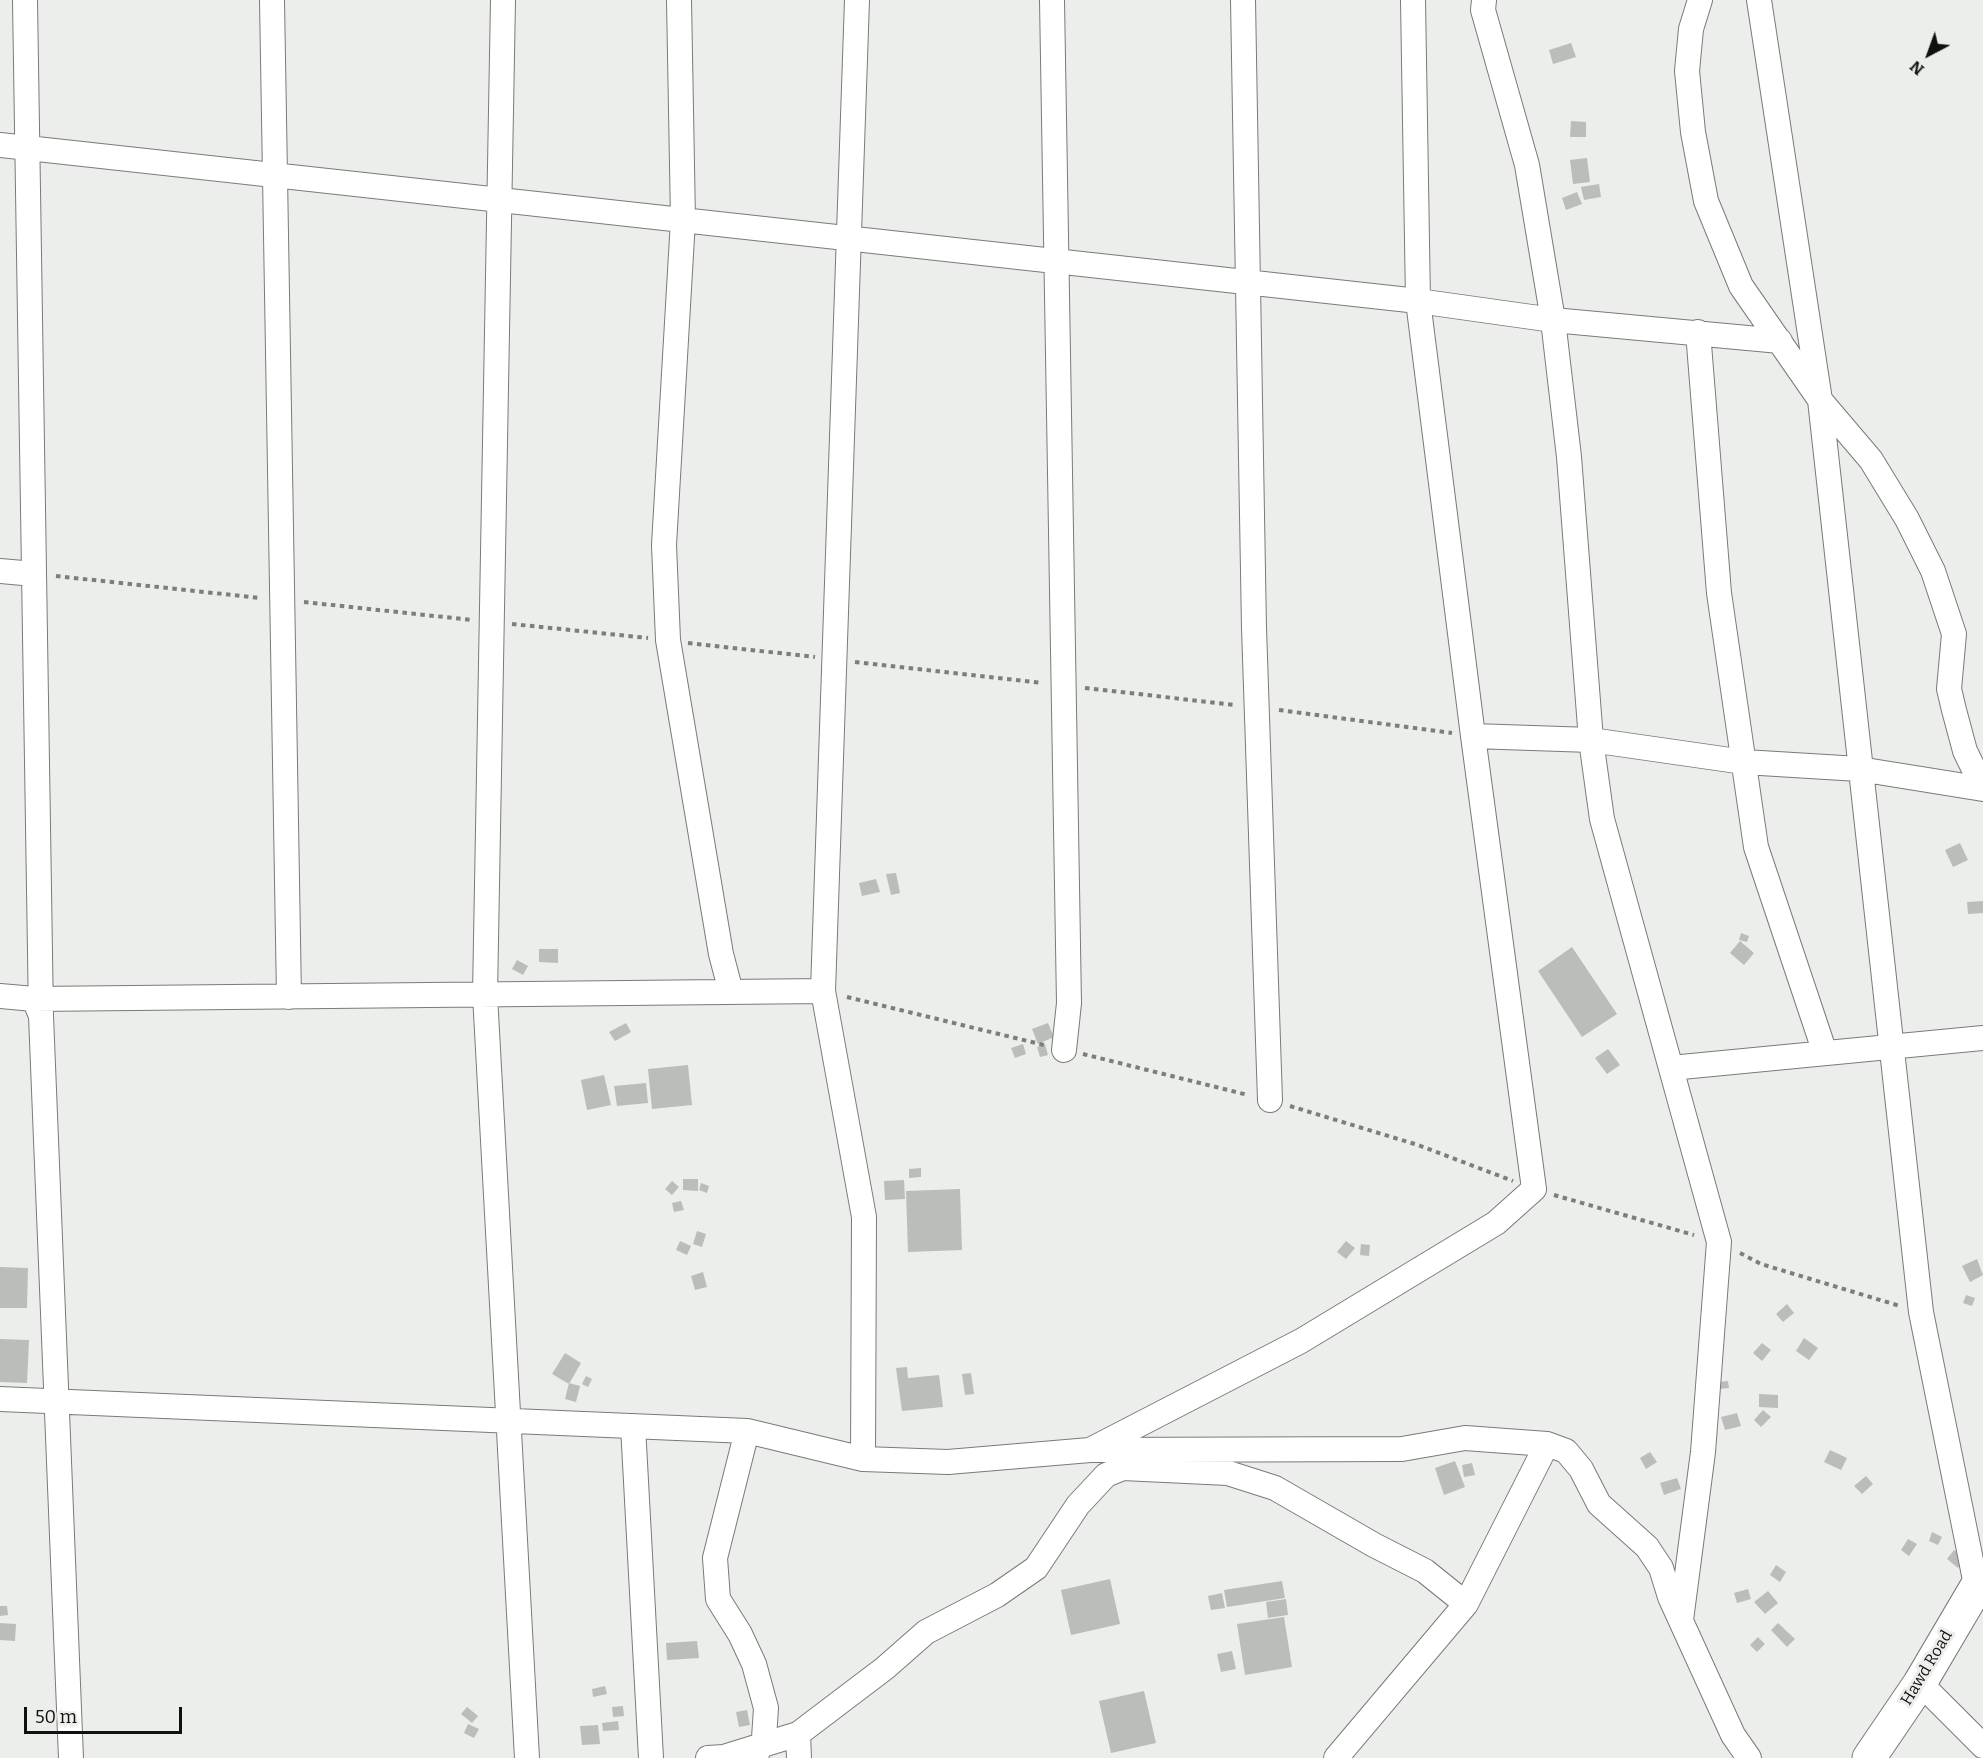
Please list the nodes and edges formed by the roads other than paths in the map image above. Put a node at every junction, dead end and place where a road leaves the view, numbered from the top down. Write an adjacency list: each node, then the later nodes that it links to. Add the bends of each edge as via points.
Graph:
1 (25, 0): 13 (street)
2 (272, 0): 14 (street)
3 (504, 0): 15 (street)
4 (679, 0): 16 (street)
5 (857, 0): 17 (street)
6 (1052, 0): 18 (street)
7 (1243, 0): 19 (street)
8 (1413, 0): 20 (street)
9 (1485, 0): 21 (street, via 1483,10 1527,165)
10 (1700, 0): 23 (street, via 1691,29 1687,71 1706,201 1741,286)
11 (1759, 0): 24 (street)
12 (0, 145): 13 (street)
13 (27, 148): 14 (street); 26 (street)
14 (275, 175): 15 (street); 36 (street)
15 (500, 200): 16 (street); 34 (street)
16 (683, 220): 17 (street); 33 (street, via 664,545 668,640 721,954)
17 (849, 238): 18 (street); 32 (street)
18 (1056, 261): 19 (street); 40 (street, via 1069,1003)
19 (1248, 282): 20 (street); 43 (street, via 1256,707)
20 (1418, 301): 21 (street); 27 (street)
21 (1553, 320): 22 (street); 28 (street, via 1569,457)
22 (1698, 332): 23 (street); 29 (street, via 1719,593)
23 (1780, 341): 24 (street)
24 (1820, 400): 30 (street); 31 (street, via 1871,459 1933,571 1954,634 1949,689 1965,751)
25 (0, 571): 26 (street)
26 (34, 574): 37 (street)
27 (1473, 736): 28 (street); 50 (street, via 1534,1189 1496,1223 1301,1341)
28 (1591, 740): 29 (street); 42 (street, via 1602,819)
29 (1744, 762): 30 (street); 41 (street, via 1756,847)
30 (1859, 769): 31 (street); 39 (street)
31 (1983, 788)
32 (823, 991): 33 (street); 51 (street, via 864,1217)
33 (731, 992): 34 (street)
34 (485, 994): 36 (street); 46 (street)
35 (0, 996): 37 (street)
36 (289, 997): 37 (street)
37 (39, 1005): 45 (street)
38 (1983, 1038): 39 (street)
39 (1891, 1048): 41 (street); 52 (street, via 1921,1312)
40 (1064, 1050)
41 (1825, 1053): 42 (street)
42 (1671, 1068): 54 (street, via 1719,1242 1703,1452)
43 (1270, 1100)
44 (0, 1399): 45 (street)
45 (57, 1401): 46 (street); 59 (street)
46 (509, 1421): 47 (street); 60 (street)
47 (633, 1426): 48 (street); 61 (street)
48 (747, 1431): 51 (street); 58 (street, via 716,1558 718,1599 754,1664 766,1708 764,1738)
49 (1547, 1444): 50 (street, via 1464,1438 1402,1449); 53 (street); 54 (street, via 1566,1451 1581,1469 1599,1504 1647,1547 1661,1568)
50 (1090, 1450): 51 (street, via 948,1462)
51 (863, 1459)
52 (1980, 1580): 55 (main road, Hawd Road)
53 (1466, 1604): 56 (street, via 1425,1571 1275,1488 1228,1473 1124,1468 1106,1475 1078,1505 1036,1568 998,1595 926,1632); 64 (street)
54 (1681, 1620): 65 (street, via 1733,1735)
55 (1920, 1683): 57 (street); 66 (main road, Hawd Road)
56 (798, 1734): 58 (street); 63 (street)
57 (1983, 1746)
58 (758, 1752): 62 (street)
59 (71, 1758)
60 (527, 1758)
61 (651, 1758)
62 (708, 1758)
63 (799, 1758)
64 (1336, 1758)
65 (1749, 1758)
66 (1869, 1758)

